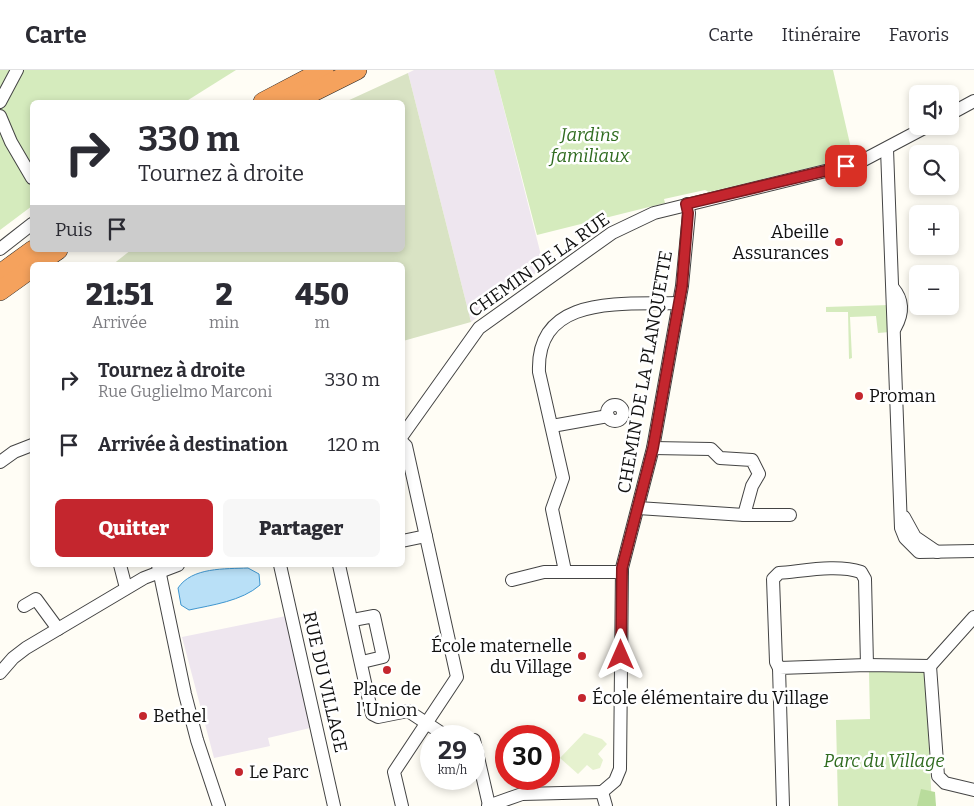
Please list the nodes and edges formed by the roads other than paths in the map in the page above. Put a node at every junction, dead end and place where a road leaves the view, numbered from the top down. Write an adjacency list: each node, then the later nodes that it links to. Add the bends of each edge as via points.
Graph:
1 (17, 70): 7 (street)
2 (324, 70): 4 (highway)
3 (357, 70): 5 (highway)
4 (267, 100)
5 (297, 100)
6 (974, 101): 8 (street)
7 (0, 102)
8 (959, 109)
9 (0, 116): 12 (street)
10 (912, 135): 11 (street, CHEMIN DE LA RUE)
11 (887, 149): 13 (street, CHEMIN DE LA RUE, via 858,163); 35 (street, via 893,288 902,308 895,328 898,404 890,422 900,451 902,510 915,537 937,552)
12 (30, 175)
13 (686, 204): 22 (street, CHEMIN DE LA PLANQUETTE, via 688,222); 25 (street, CHEMIN DE LA RUE, via 654,213 612,233 479,328)
14 (30, 226): 15 (street)
15 (0, 248)
16 (30, 252): 20 (highway)
17 (55, 252): 18 (highway)
18 (40, 262)
19 (30, 270): 21 (highway)
20 (0, 274)
21 (0, 292)
22 (678, 303): 24 (street, via 593,305 566,316 554,327 544,339 538,355); 28 (street, CHEMIN DE LA PLANQUETTE)
23 (608, 416): 24 (street)
24 (552, 426): 40 (street, via 563,478 552,509)
25 (405, 432)
26 (405, 445): 33 (street)
27 (30, 446): 29 (street)
28 (653, 448): 30 (street, CHEMIN DE LA PLANQUETTE); 31 (street, via 711,449 720,458 752,460 759,474)
29 (0, 462)
30 (638, 508): 31 (street); 41 (street, CHEMIN DE LA PLANQUETTE)
31 (744, 515): 32 (street)
32 (790, 515)
33 (426, 536): 34 (street); 54 (street, via 457,677)
34 (405, 540)
35 (974, 552)
36 (121, 567): 43 (street)
37 (284, 567): 59 (street, RUE DU VILLAGE)
38 (339, 567): 46 (street)
39 (159, 569): 43 (street); 58 (street, via 186,694)
40 (565, 571): 41 (street); 42 (street, via 544,572)
41 (622, 572): 57 (street, CHEMIN DE LA PLANQUETTE, via 620,769 615,781)
42 (512, 580)
43 (126, 588): 47 (street)
44 (24, 606): 47 (street, via 36,599)
45 (974, 617): 51 (street)
46 (353, 620): 49 (street); 49 (street, via 374,616 383,658)
47 (58, 629): 48 (street)
48 (5, 660): 53 (street)
49 (362, 662): 54 (street, via 372,714 408,711)
50 (867, 665): 51 (street); 52 (street); 52 (street, via 865,580 861,572 853,569 779,573 773,579 776,662)
51 (930, 666): 56 (street, via 938,776 945,783)
52 (779, 668): 63 (street)
53 (0, 673)
54 (426, 724): 60 (street, via 394,772)
55 (485, 788): 61 (street)
56 (974, 790)
57 (602, 792): 61 (street, via 522,794); 62 (street)
58 (219, 806)
59 (334, 806)
60 (402, 806)
61 (489, 806)
62 (606, 806)
63 (783, 806)

